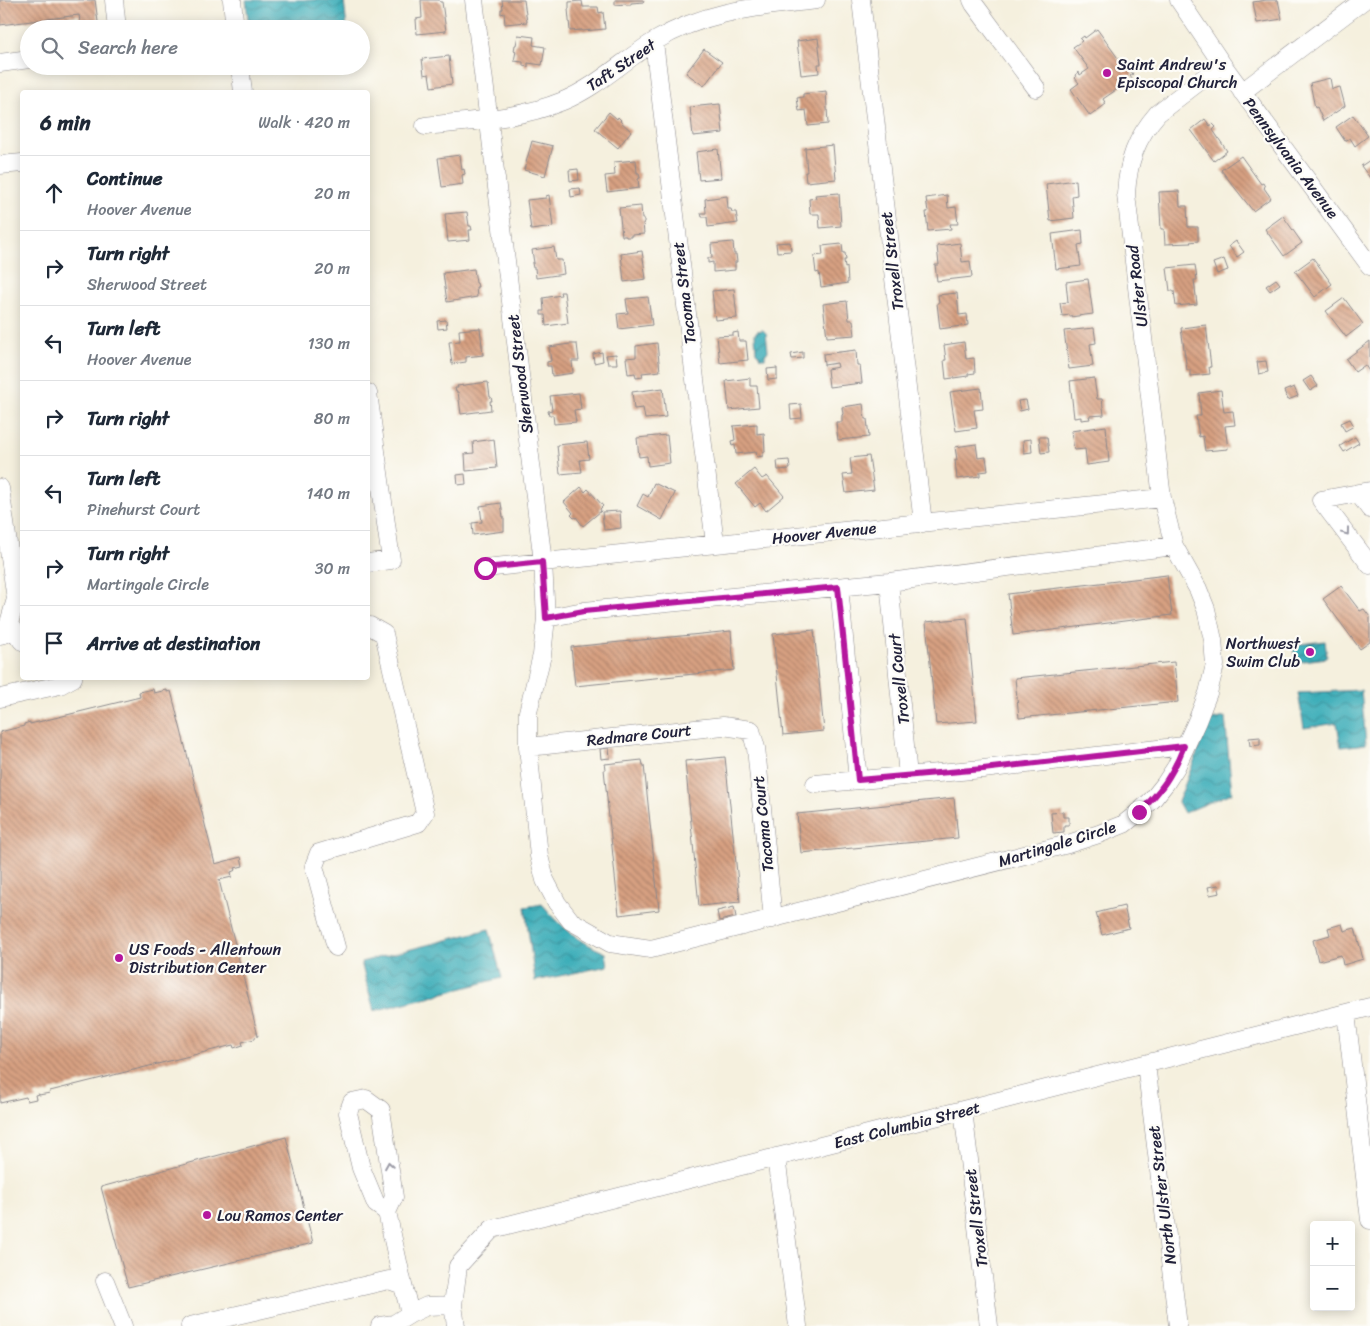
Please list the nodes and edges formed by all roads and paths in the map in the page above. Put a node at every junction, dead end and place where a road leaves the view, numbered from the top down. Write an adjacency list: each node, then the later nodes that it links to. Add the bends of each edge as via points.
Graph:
1 (114, 0): 9 (street)
2 (232, 0): 10 (street)
3 (474, 0): 19 (street, Sherwood Street)
4 (816, 0): 11 (street, Taft Street, via 713,16 679,28)
5 (861, 0): 29 (street, Troxell Street)
6 (972, 0): 16 (street)
7 (1179, 0): 14 (street, Pennsylvania Avenue)
8 (1364, 0): 18 (street)
9 (116, 20)
10 (234, 20)
11 (654, 42): 19 (street, Taft Street, via 592,86 565,100 528,113); 30 (street, Tacoma Street)
12 (20, 60): 13 (street)
13 (0, 63)
14 (1222, 64): 18 (street, Pennsylvania Avenue); 27 (street, Ulster Road, via 1151,121 1132,155 1127,174 1126,194)
15 (241, 75): 17 (street)
16 (1036, 88)
17 (243, 90)
18 (1242, 92): 23 (street, Pennsylvania Avenue)
19 (489, 119): 20 (street, Taft Street); 32 (street, Sherwood Street)
20 (425, 126)
21 (20, 163): 22 (street)
22 (0, 165)
23 (1370, 266)
24 (370, 408): 33 (street, via 391,560)
25 (0, 488): 38 (street)
26 (1364, 492): 28 (street); 34 (street, one-way to 34, via 1321,500)
27 (1162, 498): 29 (street, Hoover Avenue); 31 (street, Ulster Road)
28 (1370, 509)
29 (923, 523): 30 (street, Hoover Avenue)
30 (715, 544): 32 (street, Hoover Avenue)
31 (1174, 546): 36 (street); 46 (street, Martingale Circle, via 1206,609 1215,665 1208,693)
32 (542, 562): 35 (street, Hoover Avenue); 39 (street, Sherwood Street)
33 (370, 563)
34 (1370, 565)
35 (485, 568)
36 (889, 582): 37 (street); 48 (street, Troxell Court)
37 (838, 587): 39 (street, via 584,611); 49 (street)
38 (19, 599): 41 (street)
39 (546, 618): 47 (street, Sherwood Street, via 542,655 528,712)
40 (370, 626): 52 (street, via 384,634 425,813 418,823 320,853 314,866)
41 (5, 629): 42 (street)
42 (20, 640)
43 (67, 680): 44 (street, via 60,685)
44 (0, 698)
45 (751, 730): 47 (street, Redmare Court, via 723,726); 51 (street, Tacoma Court, via 756,748)
46 (1184, 746): 48 (street); 51 (street, Martingale Circle, via 1176,767 1153,800 1124,824 1068,844)
47 (528, 747): 51 (street, Martingale Circle, via 539,856 545,880 571,920 610,942 651,949)
48 (908, 776): 49 (street)
49 (858, 780): 50 (street)
50 (815, 784)
51 (772, 919)
52 (336, 947)
53 (1370, 1007): 54 (street, East Columbia Street)
54 (1346, 1013): 55 (street, East Columbia Street); 59 (street)
55 (1146, 1064): 56 (street, East Columbia Street); 70 (street, North Ulster Street)
56 (963, 1110): 57 (street, East Columbia Street); 69 (street, Troxell Street)
57 (776, 1158): 62 (street, East Columbia Street, via 492,1229 458,1266); 68 (street)
58 (388, 1212): 58 (street, one-way to 58, via 394,1197 381,1110 366,1099 352,1102 348,1113 361,1168 376,1204); 61 (street)
59 (1370, 1220)
60 (105, 1281): 64 (street)
61 (403, 1285): 63 (street); 65 (street, via 389,1280)
62 (454, 1305): 63 (street, via 427,1306); 67 (street)
63 (410, 1314): 66 (street, via 394,1324)
64 (123, 1326)
65 (190, 1326)
66 (380, 1326)
67 (456, 1326)
68 (798, 1326)
69 (989, 1326)
70 (1178, 1326)

